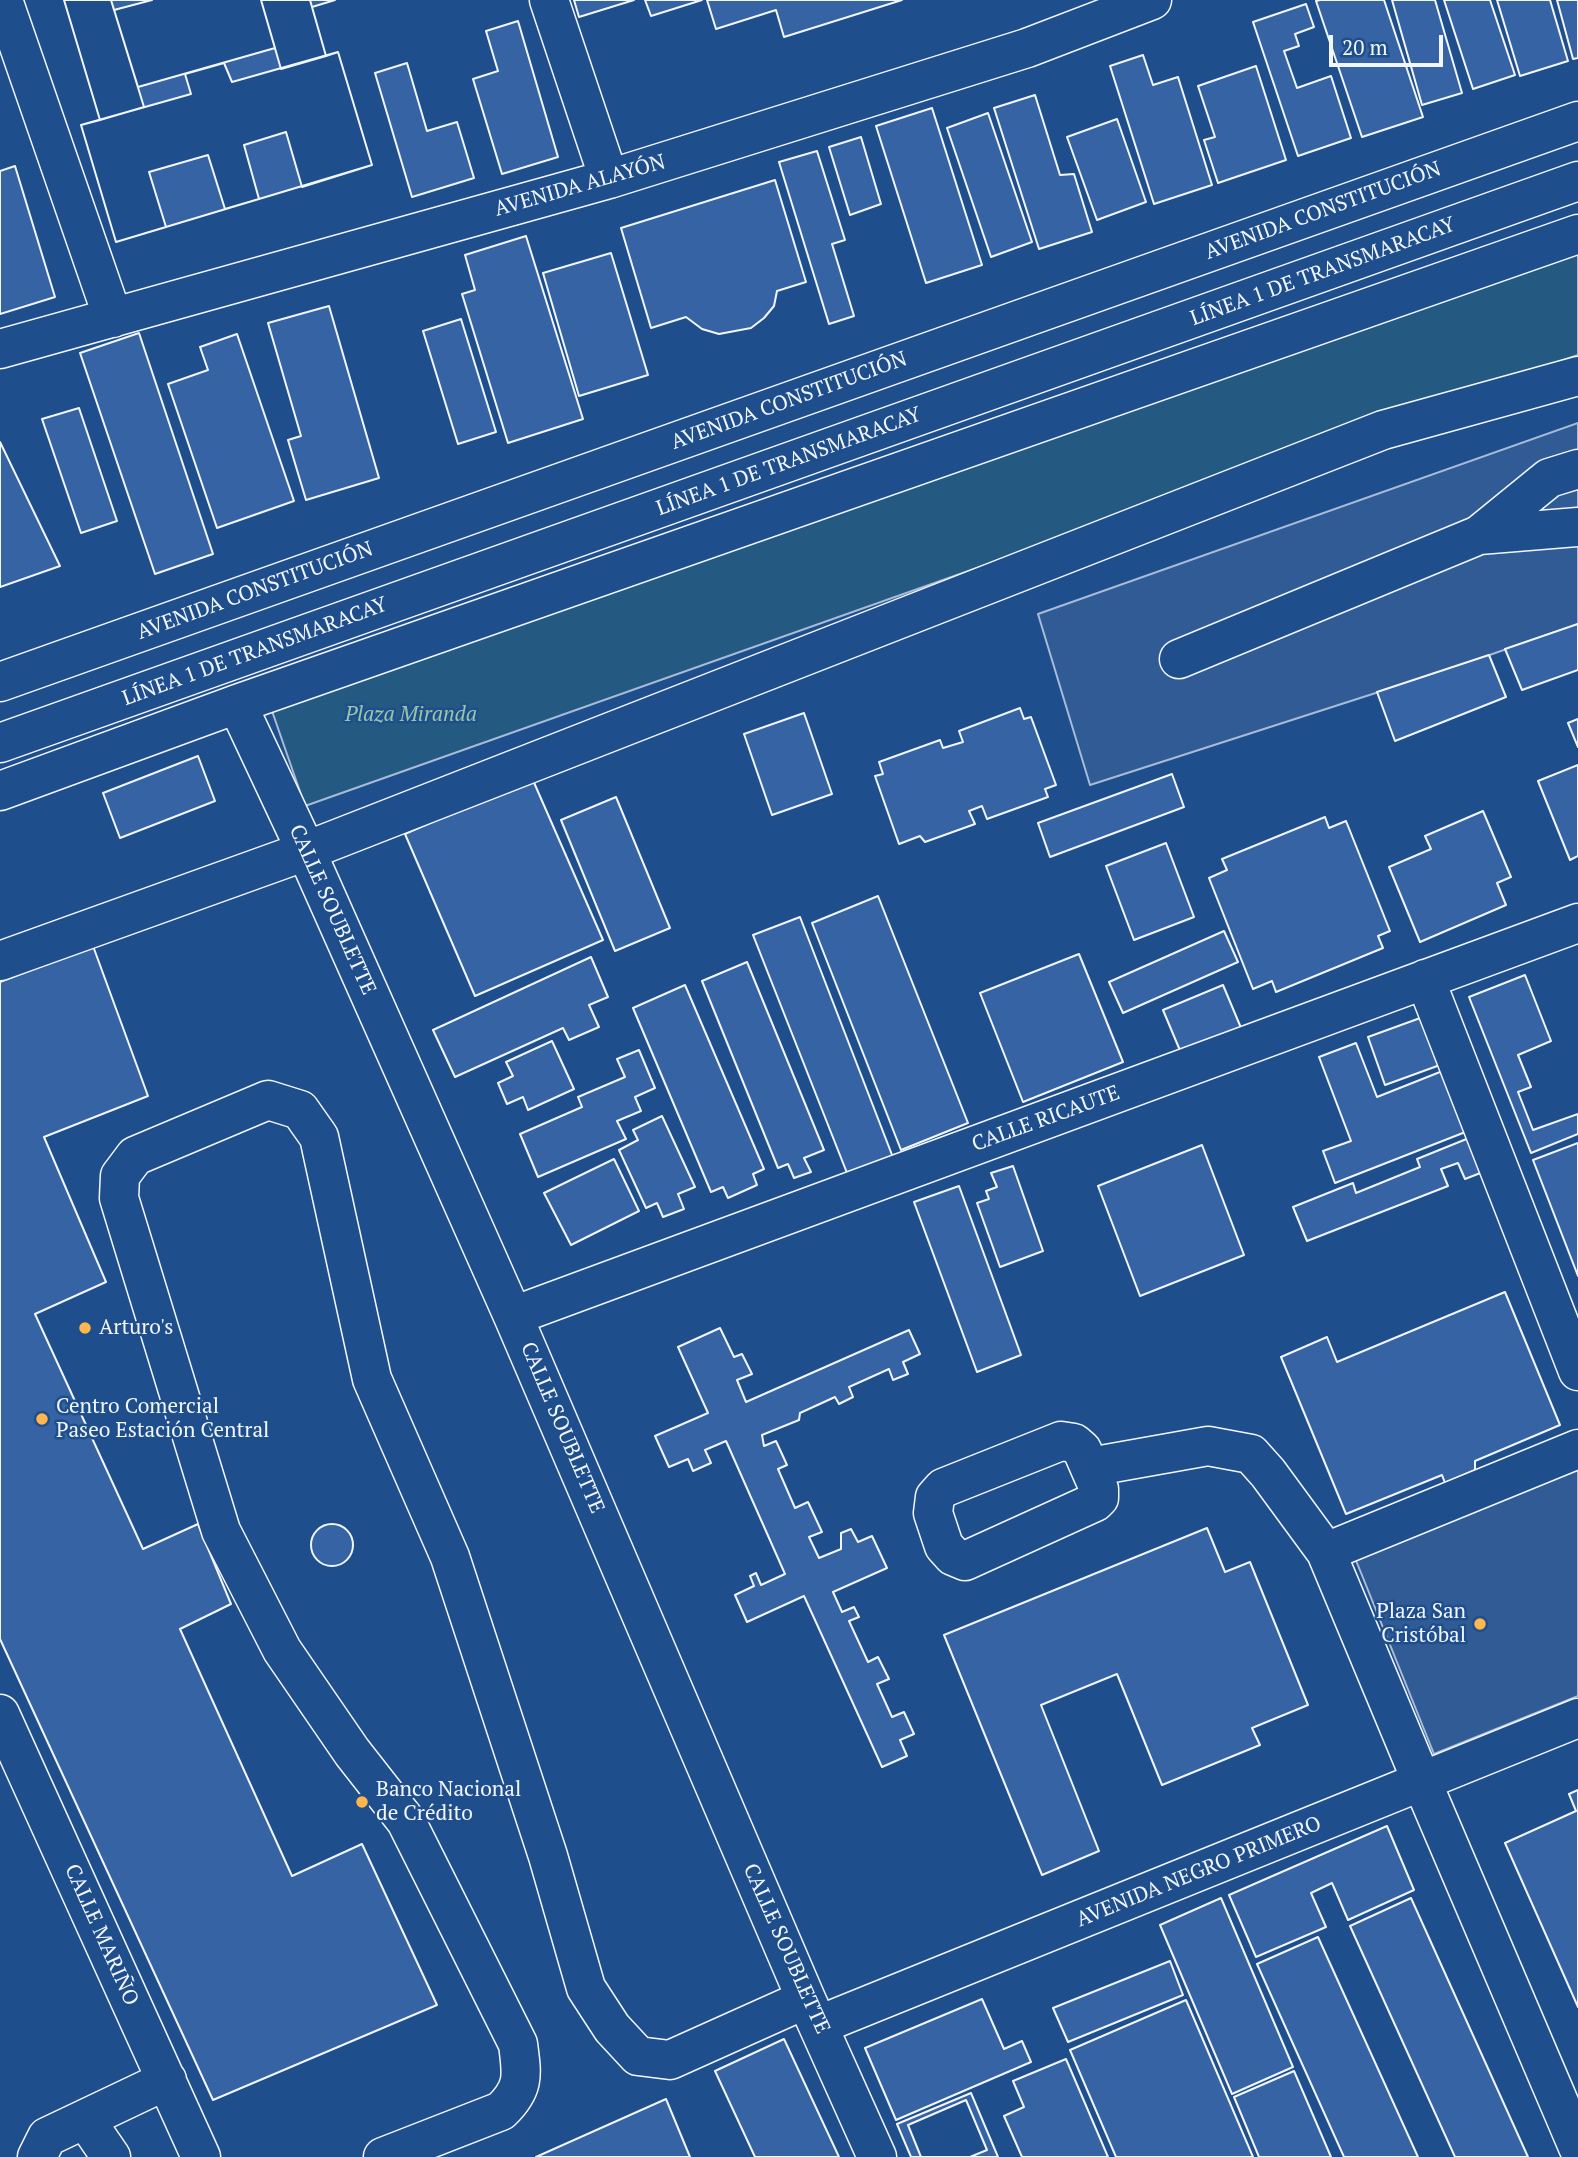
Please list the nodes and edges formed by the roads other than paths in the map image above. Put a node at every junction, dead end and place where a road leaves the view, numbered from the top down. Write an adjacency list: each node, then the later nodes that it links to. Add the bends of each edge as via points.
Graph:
1 (3, 0): 8 (street)
2 (549, 0): 5 (street)
3 (1152, 0): 5 (street, AVENIDA ALAYÓN, via 1027,48)
4 (1578, 121): 15 (street, AVENIDA CONSTITUCIÓN)
5 (609, 179): 8 (street, AVENIDA ALAYÓN)
6 (1578, 181): 17 (street, LÍNEA 1 DE TRANSMARACAY)
7 (1578, 234): 16 (street)
8 (113, 318): 9 (street, AVENIDA ALAYÓN)
9 (0, 349)
10 (1578, 376): 19 (street, via 1383,430)
11 (1578, 469): 13 (street, via 1549,478)
12 (1578, 527): 13 (street)
13 (1479, 535): 14 (street)
14 (1179, 659)
15 (0, 682)
16 (237, 704): 18 (street); 19 (street, CALLE SOUBLETTE)
17 (0, 743)
18 (0, 791)
19 (306, 851): 21 (street); 23 (street, CALLE SOUBLETTE)
20 (1578, 923): 22 (street, CALLE RICAUTE)
21 (0, 961)
22 (1425, 979): 23 (street, CALLE RICAUTE); 24 (street)
23 (513, 1316): 31 (street, CALLE SOUBLETTE)
24 (1574, 1350)
25 (1578, 1449): 27 (street)
26 (1090, 1468): 27 (street, via 1208,1446 1251,1454)
27 (1326, 1552): 30 (street)
28 (0, 1714): 32 (street, CALLE MARIÑO)
29 (1578, 1718): 30 (street, AVENIDA NEGRO PRIMERO)
30 (1422, 1782): 31 (street, AVENIDA NEGRO PRIMERO); 34 (street)
31 (812, 2012): 38 (street, AVENIDA NEGRO PRIMERO, via 670,2060 638,2056 586,1989 548,1856 450,1557 372,1380 319,1137 300,1110 268,1100 135,1156 120,1176 119,1198 221,1531 282,1650 406,1821 518,2044 522,2073 514,2099 501,2111); 39 (street, CALLE SOUBLETTE)
32 (167, 2080): 33 (street); 37 (street, CALLE MARIÑO)
33 (85, 2119): 35 (street, via 47,2137); 36 (street)
34 (1578, 2147)
35 (37, 2157)
36 (111, 2157)
37 (201, 2157)
38 (383, 2157)
39 (877, 2157)

